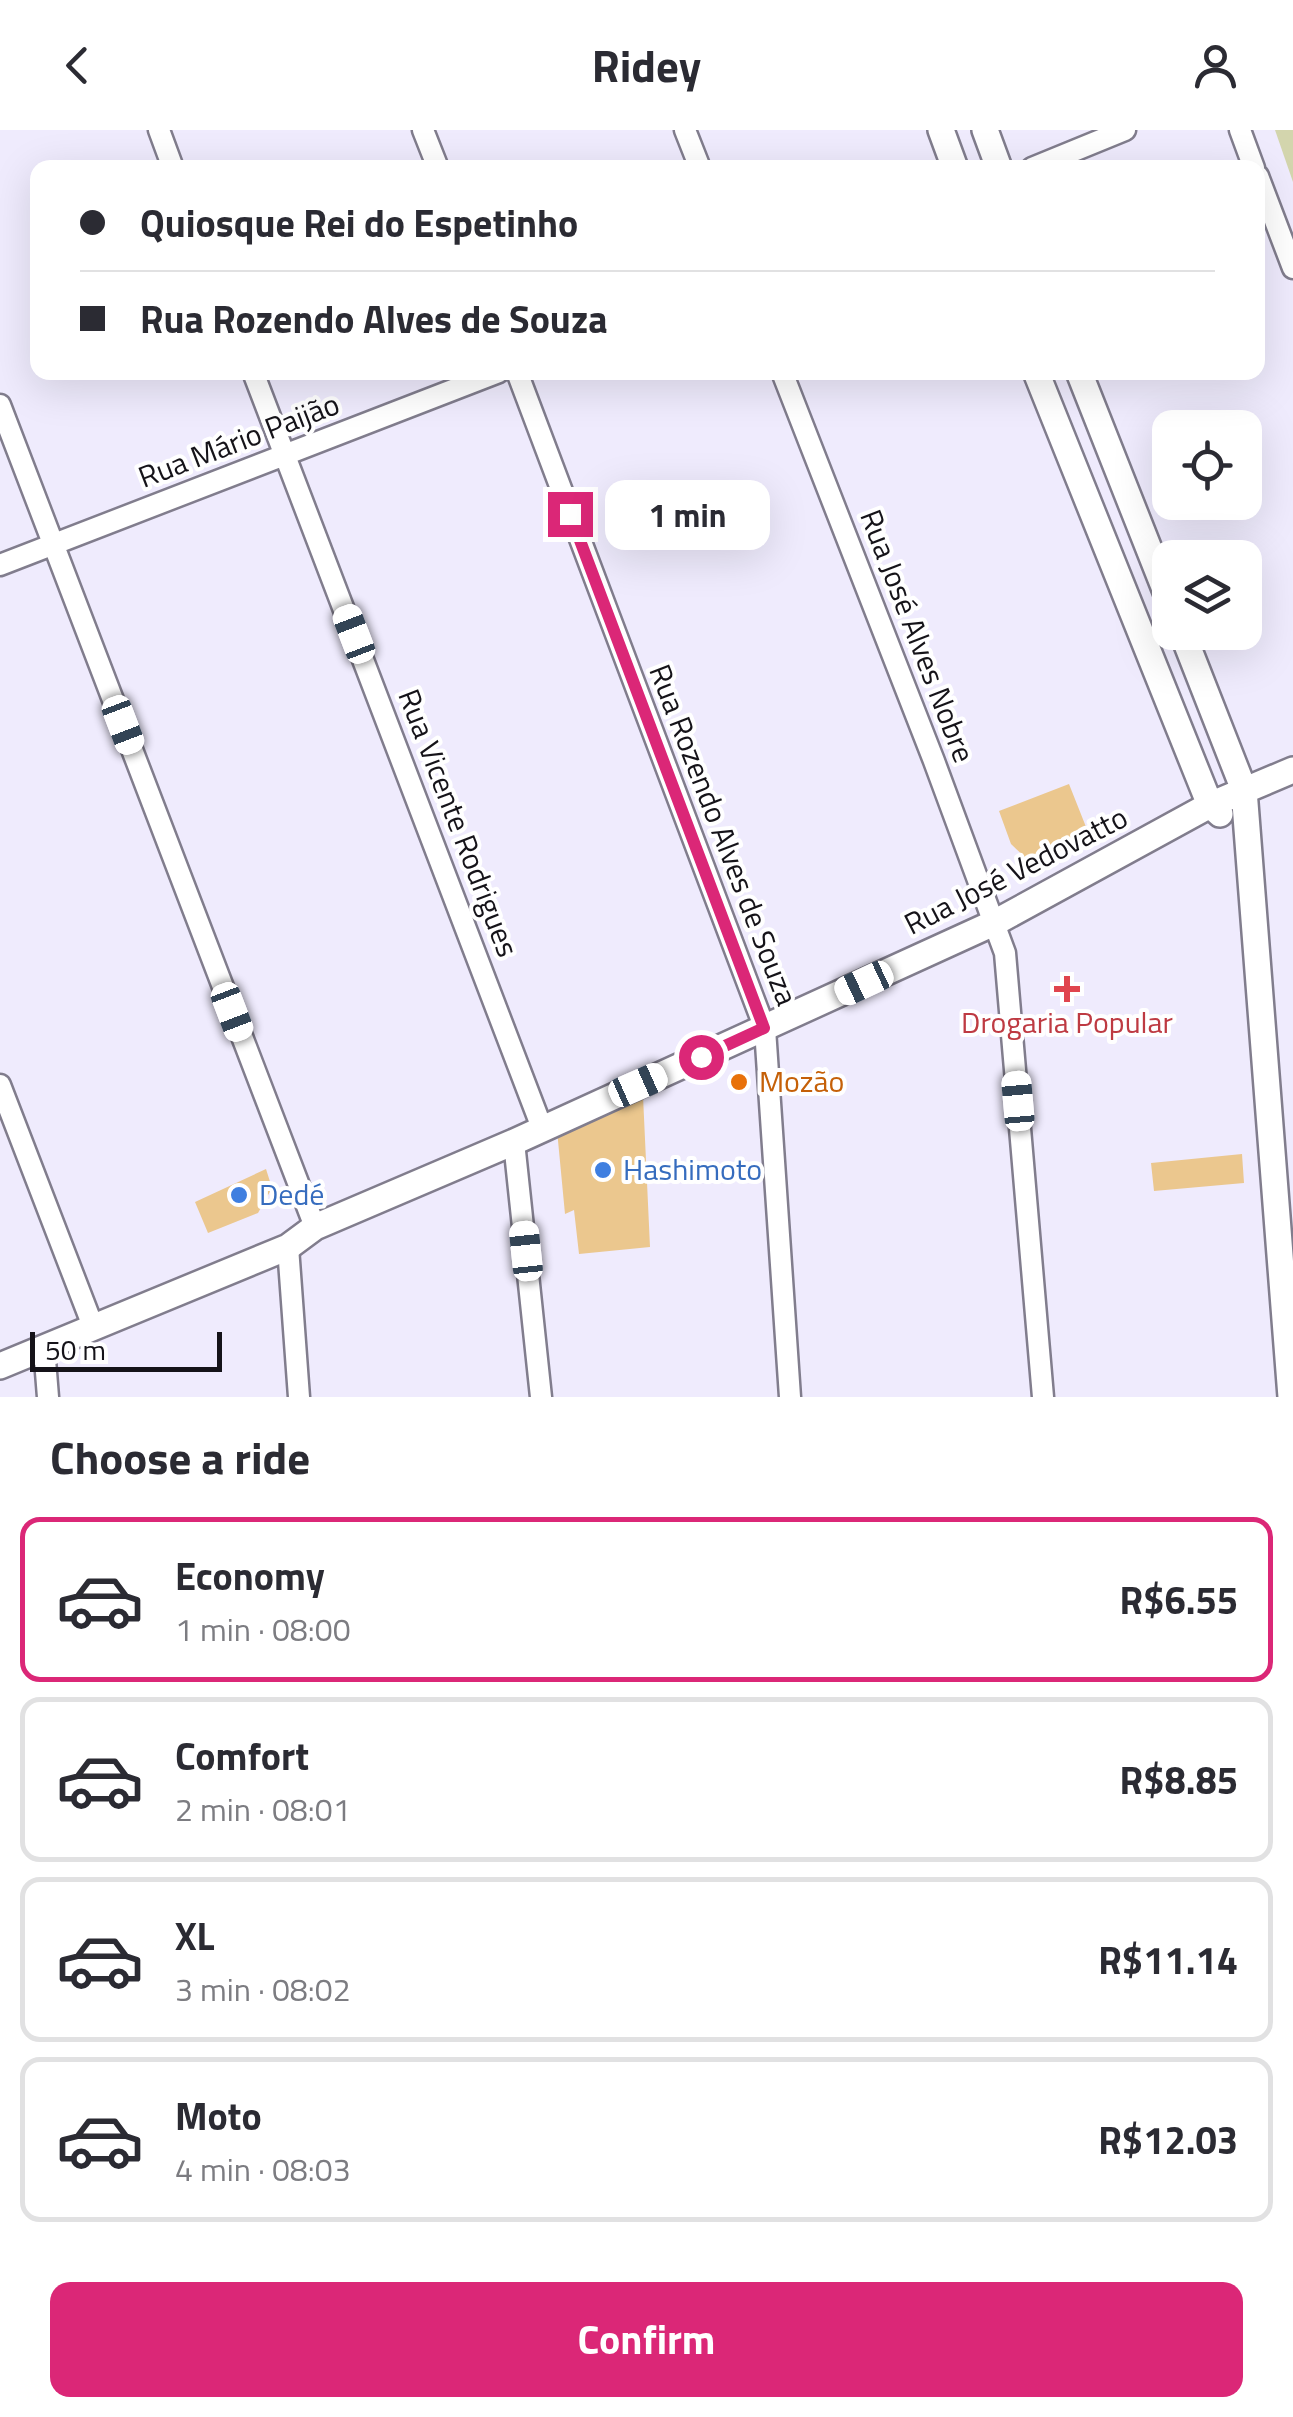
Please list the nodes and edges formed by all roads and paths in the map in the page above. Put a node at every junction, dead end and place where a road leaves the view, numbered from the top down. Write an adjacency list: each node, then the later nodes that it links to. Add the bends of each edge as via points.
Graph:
1 (159, 130): 8 (street)
2 (423, 130): 9 (street)
3 (685, 130): 10 (street)
4 (941, 130): 11 (street)
5 (985, 130): 12 (street)
6 (1124, 130): 13 (street)
7 (1240, 130): 14 (street)
8 (170, 160)
9 (435, 160)
10 (697, 160)
11 (951, 160)
12 (996, 160)
13 (1051, 160)
14 (1251, 160)
15 (1265, 194): 16 (street)
16 (1293, 268)
17 (256, 380): 24 (street, Rua Vicente Rodrigues)
18 (478, 380): 24 (street, Rua Mário Paijão)
19 (520, 380): 34 (street, Rua Rozendo Alves de Souza)
20 (785, 380): 33 (street, Rua José Alves Nobre)
21 (1039, 380): 31 (street)
22 (1083, 380): 26 (street)
23 (0, 405): 25 (street)
24 (285, 455): 25 (street, Rua Mário Paijão); 36 (street, Rua Vicente Rodrigues)
25 (54, 546): 27 (street, Rua Mário Paijão); 38 (street)
26 (1152, 556)
27 (0, 566)
28 (1189, 650): 30 (street)
29 (1293, 770): 30 (street, Rua José Vedovatto)
30 (1244, 790): 31 (street, Rua José Vedovatto); 32 (street)
31 (1210, 805): 32 (street); 33 (street, Rua José Vedovatto)
32 (1246, 835): 48 (street)
33 (996, 922): 34 (street, Rua José Vedovatto); 47 (street, Rua José Alves Nobre, via 1005,953)
34 (764, 1028): 36 (street, Rua José Vedovatto); 46 (street, Rua Rozendo Alves de Souza)
35 (0, 1085): 40 (street)
36 (542, 1128): 37 (street, Rua José Vedovatto)
37 (514, 1142): 38 (street, Rua José Vedovatto); 45 (street)
38 (315, 1227): 39 (street, Rua José Vedovatto)
39 (288, 1247): 40 (street, Rua José Vedovatto); 44 (street)
40 (94, 1329): 41 (street, Rua José Vedovatto)
41 (44, 1348): 42 (street, Rua José Vedovatto); 43 (street)
42 (0, 1366)
43 (48, 1397)
44 (300, 1397)
45 (541, 1397)
46 (790, 1397)
47 (1044, 1397)
48 (1292, 1397)

